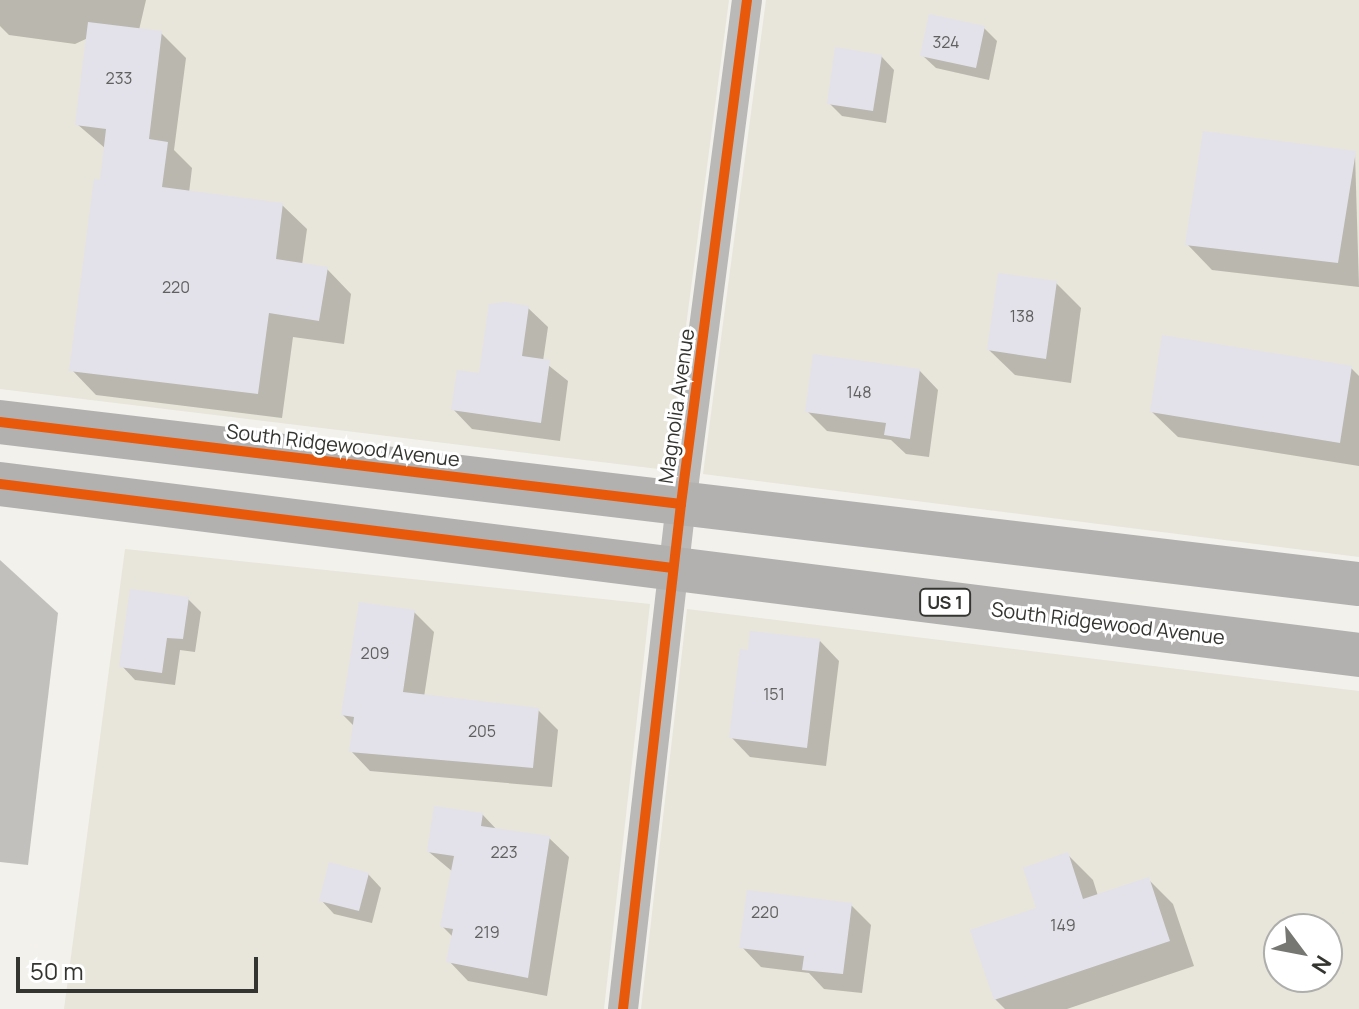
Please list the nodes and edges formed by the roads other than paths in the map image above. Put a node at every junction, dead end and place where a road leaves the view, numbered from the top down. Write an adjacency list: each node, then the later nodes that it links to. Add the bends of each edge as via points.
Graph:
1 (747, 0): 4 (street, Magnolia Avenue)
2 (0, 422): 4 (main road, South Ridgewood Avenue)
3 (0, 484): 5 (main road, South Ridgewood Avenue / US 1)
4 (681, 504): 5 (street, Magnolia Avenue); 6 (main road, South Ridgewood Avenue)
5 (673, 568): 7 (main road, South Ridgewood Avenue / US 1); 8 (street, Magnolia Avenue)
6 (1359, 584)
7 (1359, 655)
8 (623, 1009)

